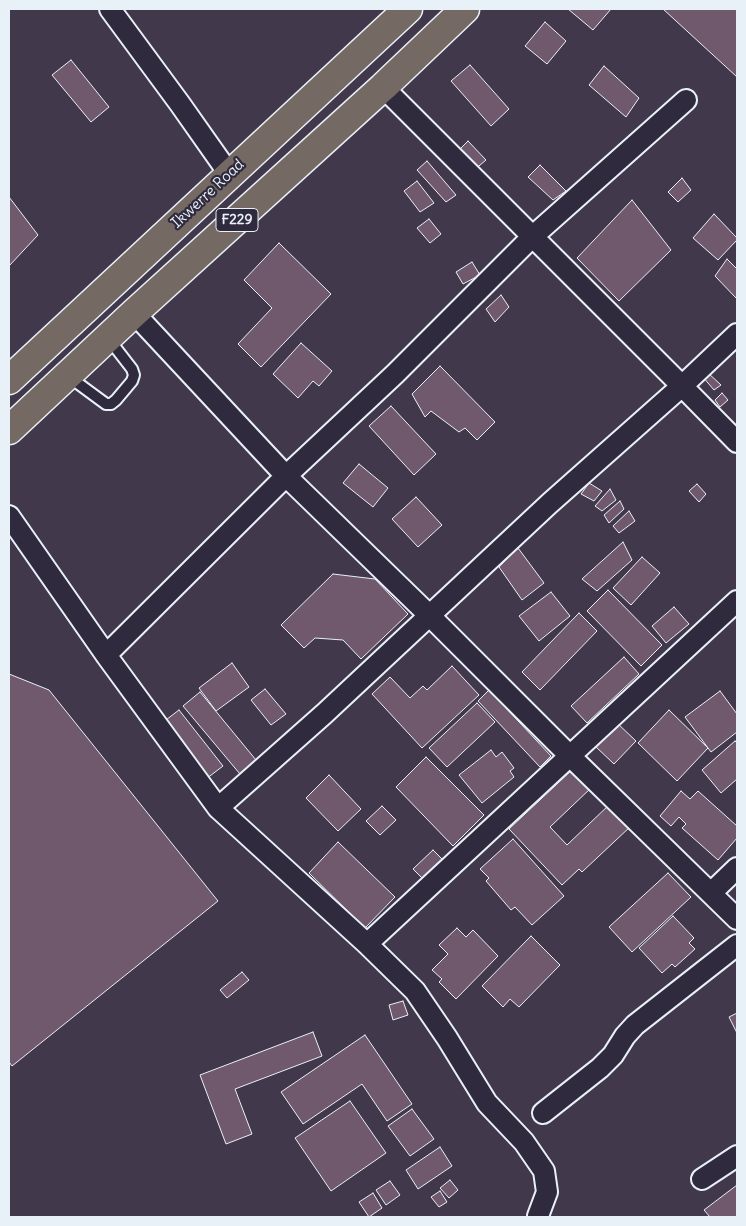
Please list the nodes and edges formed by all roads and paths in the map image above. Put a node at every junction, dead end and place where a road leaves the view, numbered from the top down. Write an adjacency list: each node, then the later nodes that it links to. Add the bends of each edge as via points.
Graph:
1 (110, 9): 7 (street)
2 (408, 9): 7 (main road, Ikwerre Road / F229)
3 (443, 9): 5 (main road, via 390,60 384,73)
4 (465, 9): 5 (main road, F229)
5 (383, 88): 8 (street); 9 (main road, F229)
6 (686, 100): 8 (street)
7 (230, 175): 13 (main road, Ikwerre Road / F229)
8 (532, 237): 14 (street); 17 (street, via 395,374)
9 (134, 313): 11 (main road, F229); 17 (street)
10 (737, 334): 14 (street)
11 (108, 338): 12 (main road, F229); 12 (lane, via 134,375 116,400 106,404)
12 (68, 375): 15 (main road, F229)
13 (9, 380)
14 (682, 386): 16 (street); 20 (street)
15 (9, 430)
16 (737, 442)
17 (286, 476): 20 (street); 21 (street)
18 (9, 516): 21 (street)
19 (737, 601): 22 (street)
20 (429, 615): 22 (street); 23 (street)
21 (106, 655): 23 (street)
22 (570, 756): 25 (street); 27 (street)
23 (218, 808): 27 (street)
24 (737, 868): 25 (street)
25 (711, 893): 26 (street)
26 (737, 918)
27 (367, 944): 32 (street, via 415,991 487,1103 524,1142 544,1171 547,1192)
28 (737, 945): 29 (street, via 635,1025 600,1068)
29 (543, 1113)
30 (737, 1156): 31 (street)
31 (702, 1179)
32 (538, 1216)

